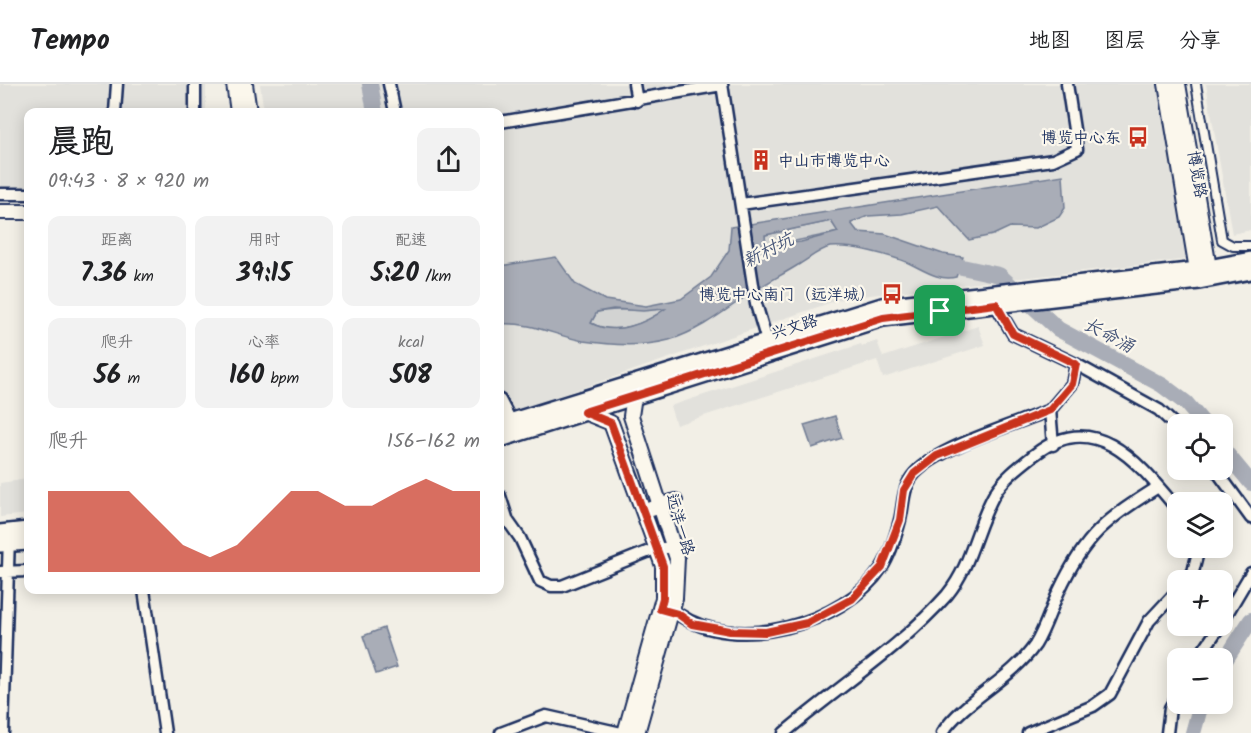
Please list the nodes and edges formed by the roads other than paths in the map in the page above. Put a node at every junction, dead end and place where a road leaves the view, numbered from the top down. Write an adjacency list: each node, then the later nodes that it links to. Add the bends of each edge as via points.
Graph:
1 (117, 84): 13 (street)
2 (195, 84): 14 (street)
3 (234, 84): 15 (street)
4 (245, 84): 16 (street)
5 (390, 84): 17 (street)
6 (634, 84): 12 (street)
7 (722, 84): 12 (street); 21 (street)
8 (1068, 84): 21 (street, via 1077,149 1053,160)
9 (1166, 84): 29 (street, 博览路)
10 (1178, 84): 29 (street, 博览路)
11 (1196, 84): 26 (street, via 1222,240 1233,246)
12 (637, 101): 18 (street)
13 (115, 108)
14 (195, 108)
15 (237, 108)
16 (248, 108)
17 (394, 108)
18 (504, 121)
19 (0, 194): 20 (street)
20 (24, 194)
21 (742, 210): 31 (street, via 756,304)
22 (0, 212): 23 (street)
23 (24, 212)
24 (0, 220): 25 (street)
25 (24, 220)
26 (1251, 246)
27 (1251, 260): 29 (main road, 兴文路)
28 (1251, 271): 29 (main road, 兴文路)
29 (1204, 274): 30 (main road, 兴文路)
30 (1004, 300): 31 (main road, 兴文路, via 882,306); 32 (street, via 1013,334); 33 (main road, 兴文路, via 883,318)
31 (767, 341): 37 (main road, 兴文路)
32 (1076, 364): 34 (street, via 1072,384); 36 (street)
33 (634, 396): 35 (main road, 兴文路); 44 (street, 远洋一路, via 631,416)
34 (1050, 410): 39 (street); 59 (street, via 937,456 914,474 904,490 900,520 882,567 852,599 807,623 766,632 730,631 692,624)
35 (584, 412): 38 (main road, 兴文路); 46 (street, 远洋一路, via 611,423)
36 (1167, 418)
37 (505, 423)
38 (504, 438)
39 (1053, 445): 41 (street, via 1064,439 1094,437 1115,446 1139,464); 71 (street, via 1014,470 995,492 964,571 925,618)
40 (1223, 480): 47 (street)
41 (1158, 487): 42 (street); 72 (street, via 1091,536 1070,568 1035,644 1014,669)
42 (1167, 497)
43 (675, 501): 44 (street)
44 (660, 507): 46 (street); 52 (street, 远洋一路)
45 (504, 508): 51 (street, via 540,581 551,586 562,586)
46 (644, 512): 51 (street, 远洋一路)
47 (1251, 518)
48 (24, 531): 49 (main road)
49 (5, 538): 50 (main road); 54 (street)
50 (24, 541)
51 (657, 548): 52 (street); 59 (street, 远洋一路, via 663,566 663,598)
52 (673, 548): 59 (street, 远洋一路, via 675,598)
53 (24, 571): 54 (street)
54 (4, 572): 60 (street)
55 (1251, 573): 58 (street)
56 (145, 594): 66 (street)
57 (1167, 602): 73 (street, via 1149,621 1110,694 1093,706)
58 (1233, 603)
59 (670, 612): 69 (street, 远洋一路); 70 (street, 远洋一路)
60 (3, 629): 61 (street)
61 (2, 658): 62 (street)
62 (1, 689): 64 (street)
63 (1169, 714): 74 (street)
64 (1, 719): 65 (street)
65 (3, 733)
66 (165, 733)
67 (501, 733): 68 (street, via 546,716)
68 (621, 733)
69 (626, 733)
70 (637, 733)
71 (784, 733)
72 (942, 733)
73 (1028, 733)
74 (1167, 733)

